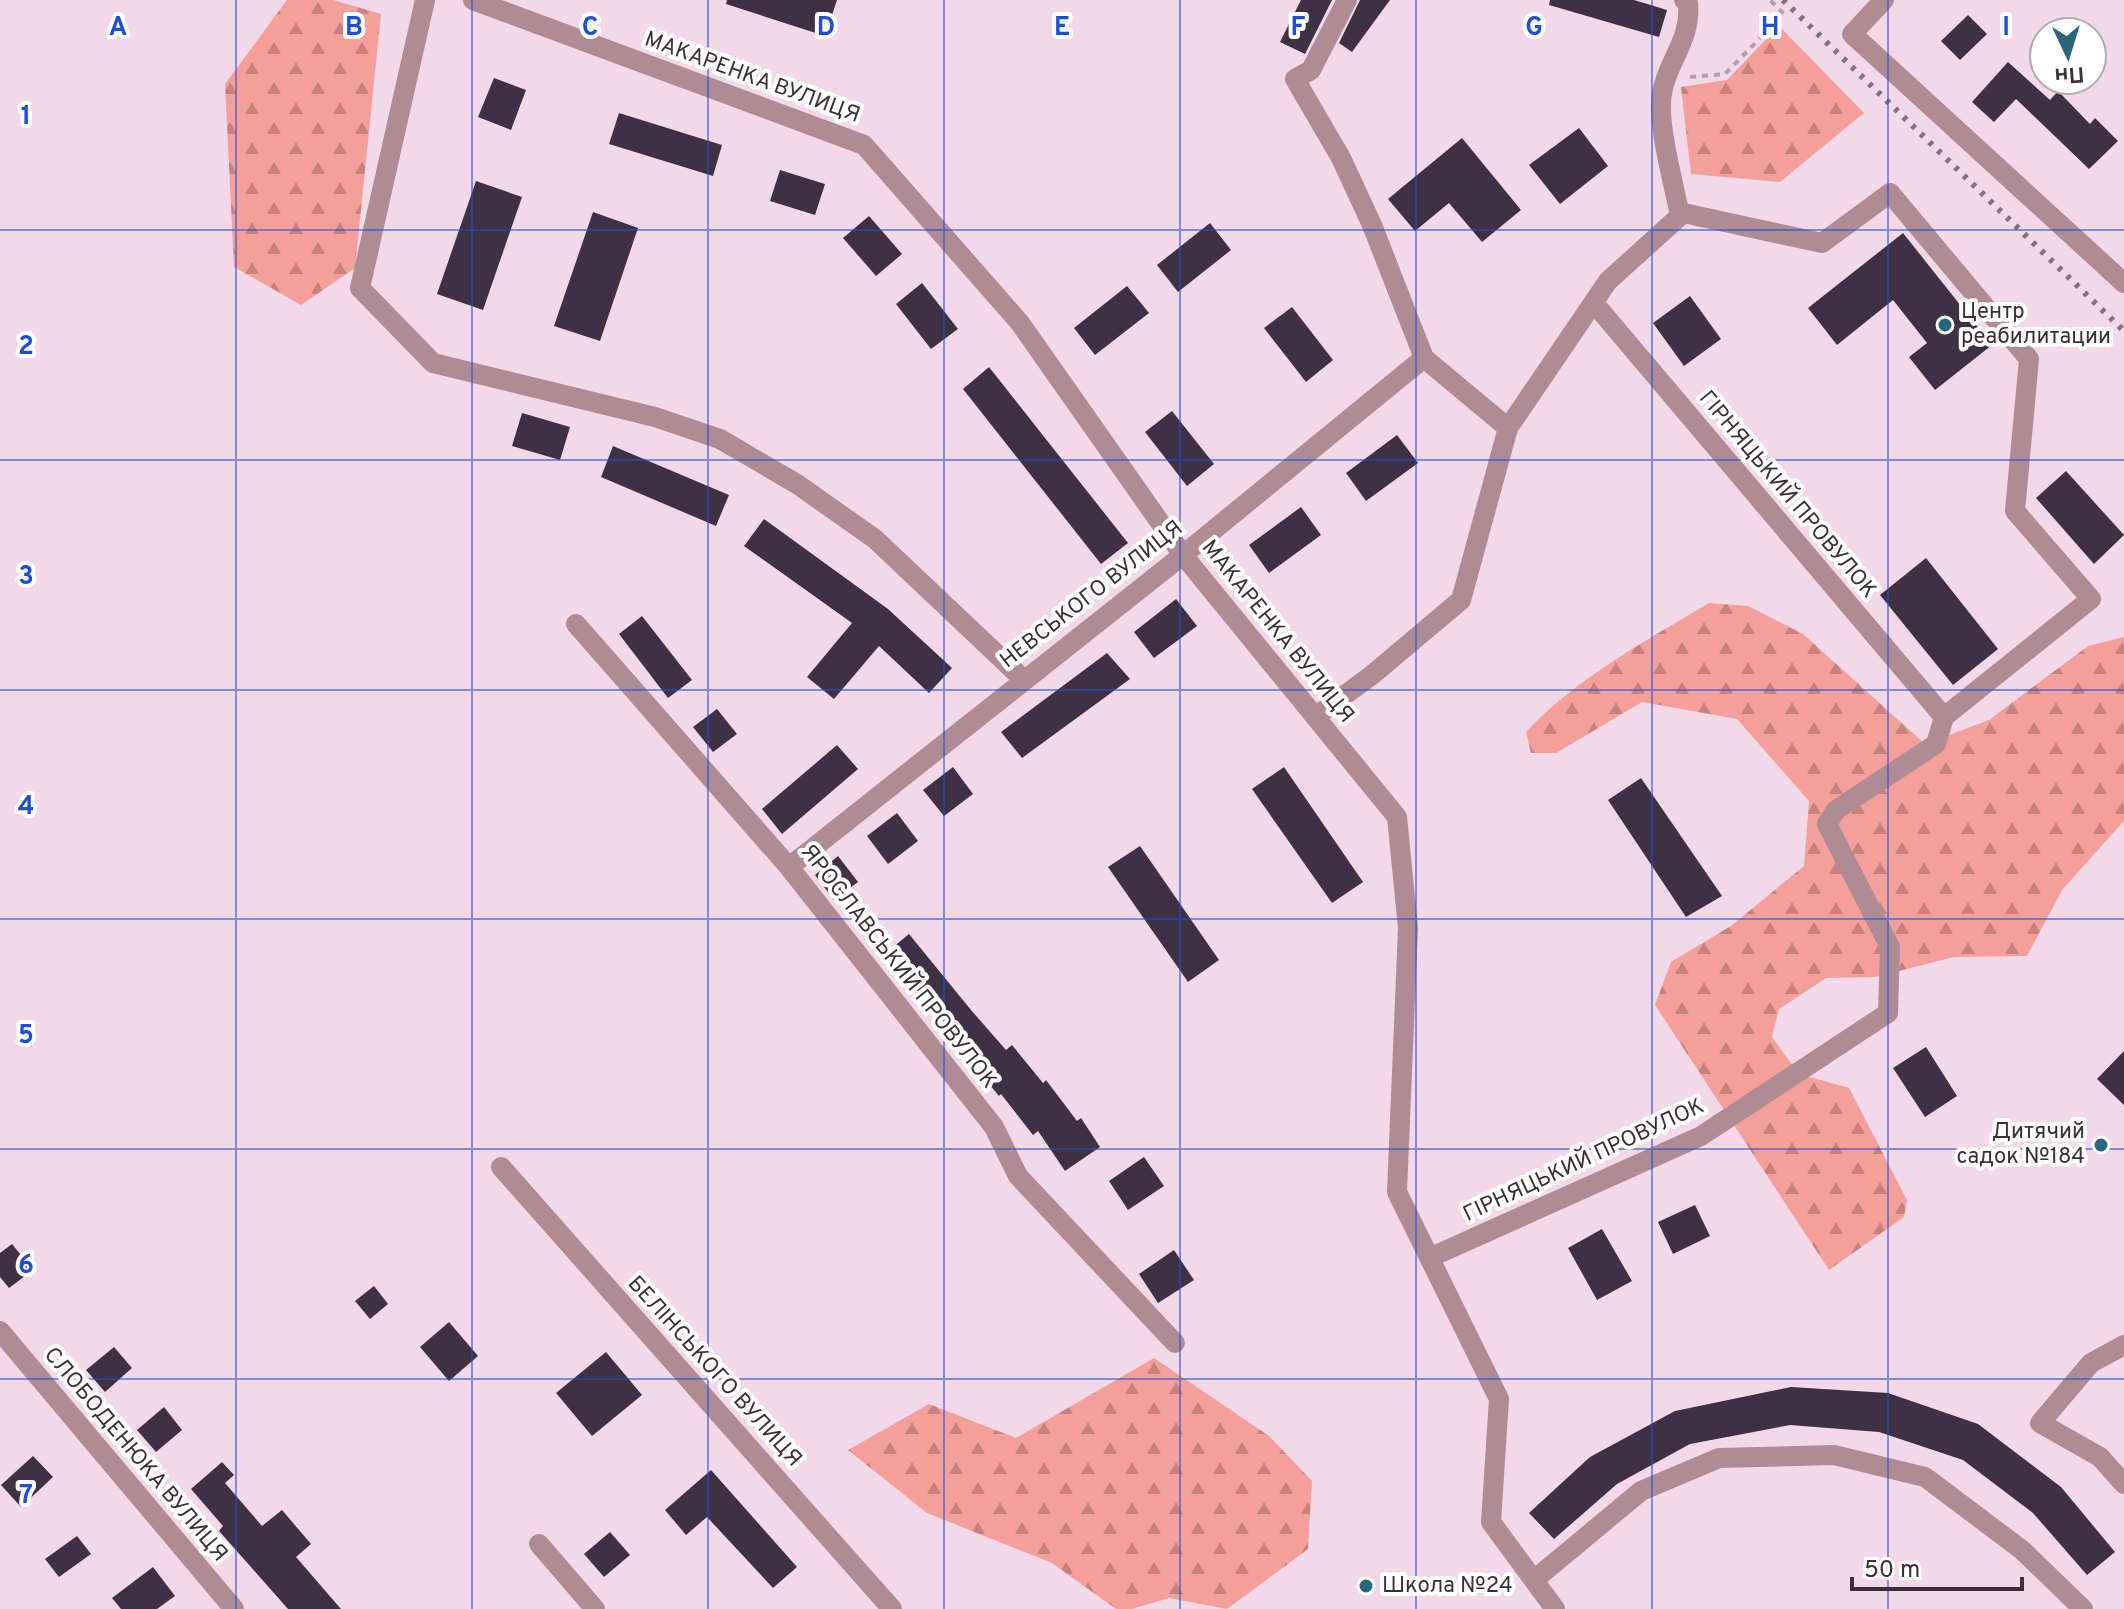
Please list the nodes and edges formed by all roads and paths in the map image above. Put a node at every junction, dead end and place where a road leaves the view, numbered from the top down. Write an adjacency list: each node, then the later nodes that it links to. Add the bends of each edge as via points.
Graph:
1 (425, 0): 15 (street, via 360,288 433,363 655,417 720,439 797,484 875,539)
2 (473, 0): 13 (street, МАКАРЕНКА ВУЛИЦЯ, via 864,145 1020,323)
3 (1347, 0): 11 (street, via 1311,70 1295,79 1372,225)
4 (1770, 0): 7 (path, via 1784,14 1725,74)
5 (1884, 0): 9 (street, via 1852,34)
6 (1682, 1): 7 (street, via 1690,26)
7 (1667, 79): 8 (street, via 1661,104)
8 (1679, 212): 10 (street, via 1608,281); 17 (street, ГІРНЯЦЬКИЙ ПРОВУЛОК, via 1822,243 1890,193 2029,359 2015,511 2091,599)
9 (2124, 283)
10 (1594, 303): 12 (street); 17 (street, ГІРНЯЦЬКИЙ ПРОВУЛОК)
11 (1424, 358): 12 (street); 13 (street, НЕВСЬКОГО ВУЛИЦЯ)
12 (1508, 428): 16 (street, via 1461,600)
13 (1183, 555): 15 (street, НЕВСЬКОГО ВУЛИЦЯ); 16 (street, МАКАРЕНКА ВУЛИЦЯ)
14 (576, 624): 18 (street, ЯРОСЛАВСЬКИЙ ПРОВУЛОК)
15 (1023, 679): 18 (street, НЕВСЬКОГО ВУЛИЦЯ)
16 (1315, 717): 20 (street, МАКАРЕНКА ВУЛИЦЯ, via 1397,817 1408,928 1397,1192)
17 (1944, 717): 20 (street, ГІРНЯЦЬКИЙ ПРОВУЛОК, via 1936,744 1836,810 1827,824 1890,947 1888,1013 1701,1136)
18 (789, 867): 22 (street, ЯРОСЛАВСЬКИЙ ПРОВУЛОК, via 994,1127 1018,1176)
19 (501, 1167): 29 (street, БЕЛІНСЬКОГО ВУЛИЦЯ)
20 (1429, 1258): 26 (street, МАКАРЕНКА ВУЛИЦЯ, via 1499,1399 1491,1522)
21 (0, 1331): 27 (street, СЛОБОДЕНЮКА ВУЛИЦЯ)
22 (1175, 1343)
23 (2124, 1345): 24 (street, via 2091,1363 2040,1423 2100,1457)
24 (2124, 1484)
25 (539, 1544): 28 (street)
26 (1534, 1580): 30 (street, МАКАРЕНКА ВУЛИЦЯ); 31 (street, via 1641,1491 1719,1458 1834,1455 1925,1477 2022,1550)
27 (234, 1609)
28 (595, 1609)
29 (892, 1609)
30 (1555, 1609)
31 (2083, 1609)

